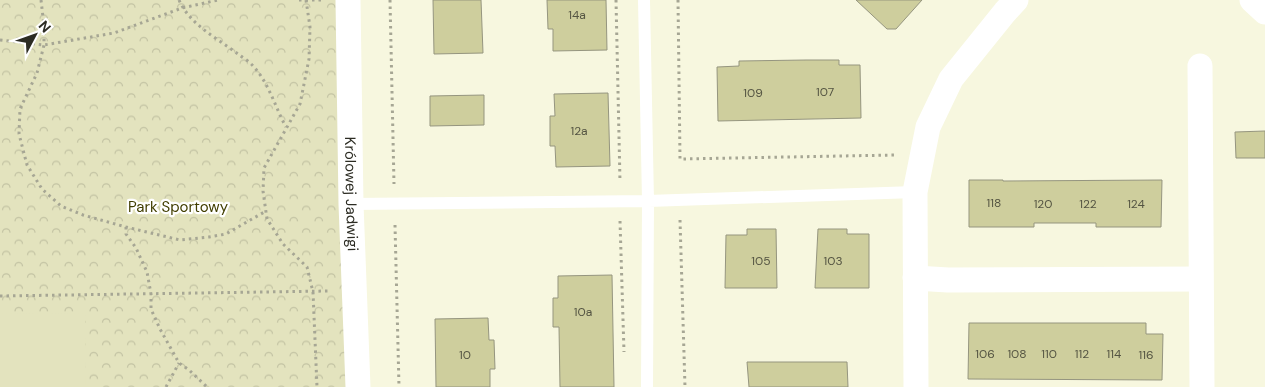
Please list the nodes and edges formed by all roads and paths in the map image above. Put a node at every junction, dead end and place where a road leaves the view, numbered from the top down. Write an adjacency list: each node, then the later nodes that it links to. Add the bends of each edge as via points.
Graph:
1 (40, 0): 15 (path)
2 (178, 0): 12 (path)
3 (218, 0): 12 (path)
4 (299, 0): 5 (path)
5 (307, 0): 6 (path); 17 (path, via 309,59 300,104)
6 (321, 0)
7 (348, 0): 21 (street, Królowej Jadwigi)
8 (644, 0): 20 (lane)
9 (678, 0): 18 (path, via 680,159)
10 (1252, 0): 13 (street)
11 (1005, 5): 19 (street, via 951,79 928,127)
12 (182, 8): 15 (path, via 114,33); 17 (path, via 203,29 252,64 265,81)
13 (1265, 12)
14 (0, 40): 15 (path)
15 (44, 45): 24 (path, via 37,73 20,109 19,134 27,165 42,189 61,206)
16 (1200, 66): 26 (street)
17 (286, 128): 22 (path, via 264,168)
18 (903, 155)
19 (915, 192): 20 (lane); 25 (street)
20 (648, 200): 21 (lane); 36 (lane)
21 (351, 204): 27 (street, Królowej Jadwigi)
22 (266, 211): 24 (path, via 226,234 209,237 180,240); 28 (path, via 283,244 307,268)
23 (680, 214): 37 (path)
24 (126, 228): 29 (path, via 126,234 147,272)
25 (915, 278): 26 (street); 38 (street)
26 (1200, 279): 39 (street)
27 (354, 290): 28 (path); 35 (street, Królowej Jadwigi)
28 (313, 292): 29 (path); 34 (path)
29 (151, 294): 30 (path); 31 (path, via 151,309)
30 (0, 296)
31 (179, 363): 32 (path); 33 (path)
32 (166, 387)
33 (207, 387)
34 (317, 387)
35 (358, 387)
36 (647, 387)
37 (685, 387)
38 (916, 387)
39 (1202, 387)

